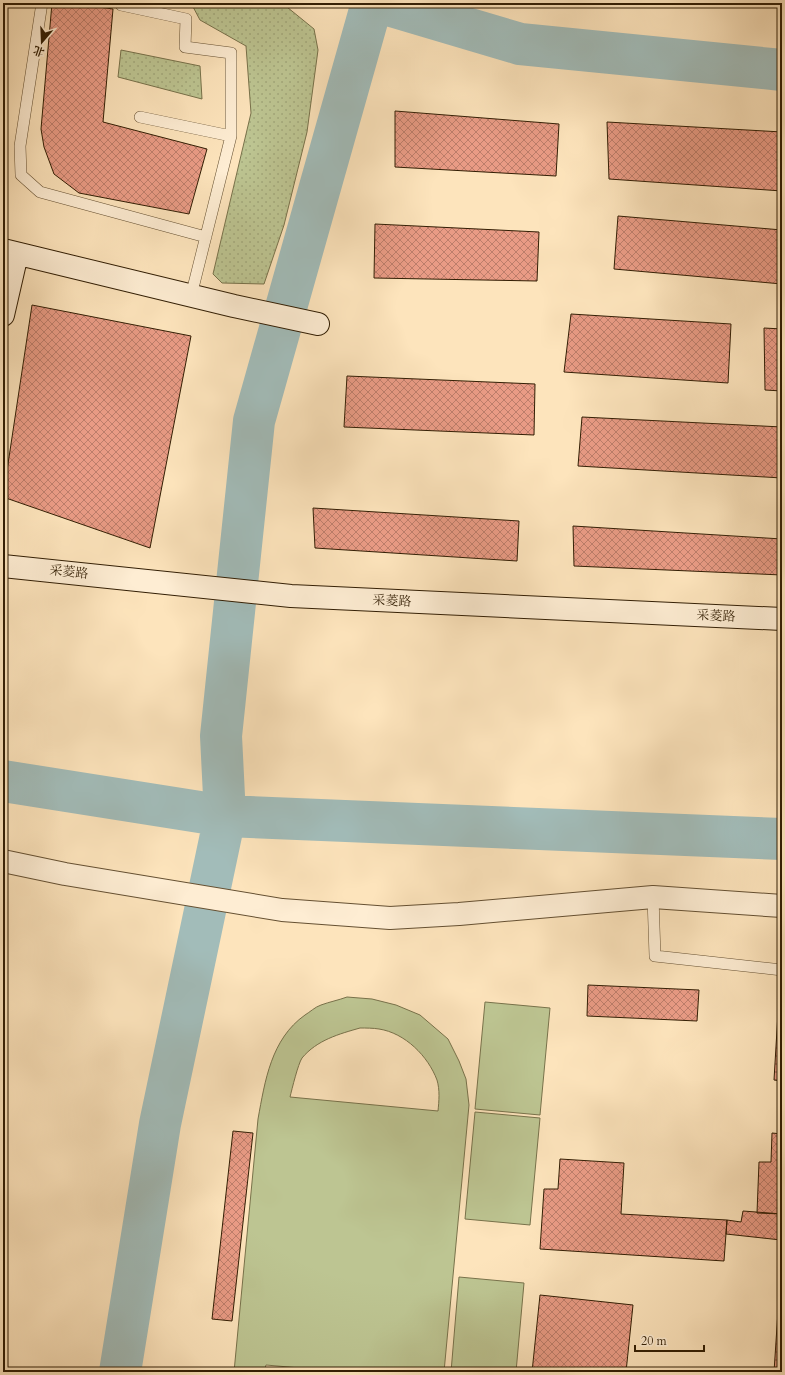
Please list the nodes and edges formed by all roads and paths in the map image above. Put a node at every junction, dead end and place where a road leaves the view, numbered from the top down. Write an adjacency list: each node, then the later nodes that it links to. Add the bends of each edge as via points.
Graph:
1 (42, 3): 5 (lane, via 20,146 20,175 40,192)
2 (121, 5): 4 (lane, via 186,19 185,47 230,53)
3 (140, 118): 4 (lane)
4 (231, 136): 5 (lane)
5 (206, 237): 7 (lane)
6 (10, 252): 7 (street); 8 (street)
7 (191, 296): 9 (street)
8 (3, 315)
9 (318, 324)
10 (3, 566): 11 (street, 采菱路, via 291,596)
11 (782, 619)
12 (3, 861): 13 (street, via 65,874 282,910 390,918)
13 (653, 897): 14 (street); 15 (lane, via 655,956)
14 (782, 906)
15 (782, 970)

